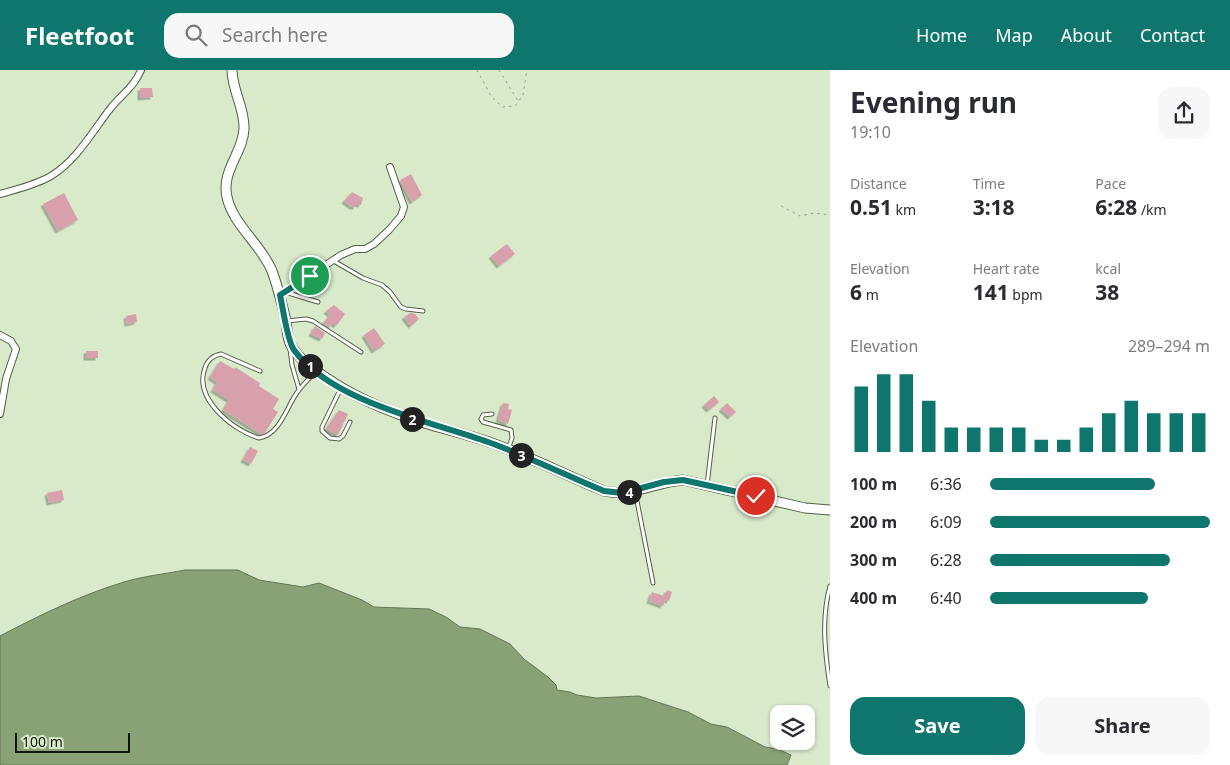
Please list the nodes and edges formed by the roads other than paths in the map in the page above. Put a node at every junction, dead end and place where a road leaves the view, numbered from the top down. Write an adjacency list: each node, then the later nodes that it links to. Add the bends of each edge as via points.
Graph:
1 (141, 70): 4 (street, via 85,144 61,168 40,181)
2 (232, 70): 6 (street, via 244,128 228,174 227,197 230,208 271,269)
3 (390, 167): 5 (street, via 404,207 401,216 374,244)
4 (0, 194)
5 (332, 260): 6 (street); 8 (lane, via 386,288 401,307)
6 (282, 293): 7 (lane); 9 (street)
7 (318, 302)
8 (423, 311)
9 (286, 321): 11 (street); 12 (lane, via 313,321)
10 (0, 335): 17 (street, via 11,341 16,349)
11 (290, 345): 14 (street); 16 (lane)
12 (361, 352)
13 (260, 371): 16 (lane, via 221,354 207,363 203,377 210,402 228,421 252,436 260,438 270,434)
14 (316, 371): 15 (street); 16 (lane)
15 (342, 388): 20 (lane, via 322,431 330,438 339,439); 21 (street, via 408,417)
16 (299, 390)
17 (0, 414)
18 (492, 414): 21 (lane, via 483,414 480,419 511,430)
19 (715, 418): 22 (lane)
20 (350, 422)
21 (508, 450): 23 (street, via 604,491)
22 (707, 485): 23 (street, via 683,480); 24 (street, via 805,508)
23 (635, 491): 25 (lane)
24 (830, 510)
25 (653, 584)
26 (830, 586): 27 (lane, via 825,627)
27 (830, 686)

